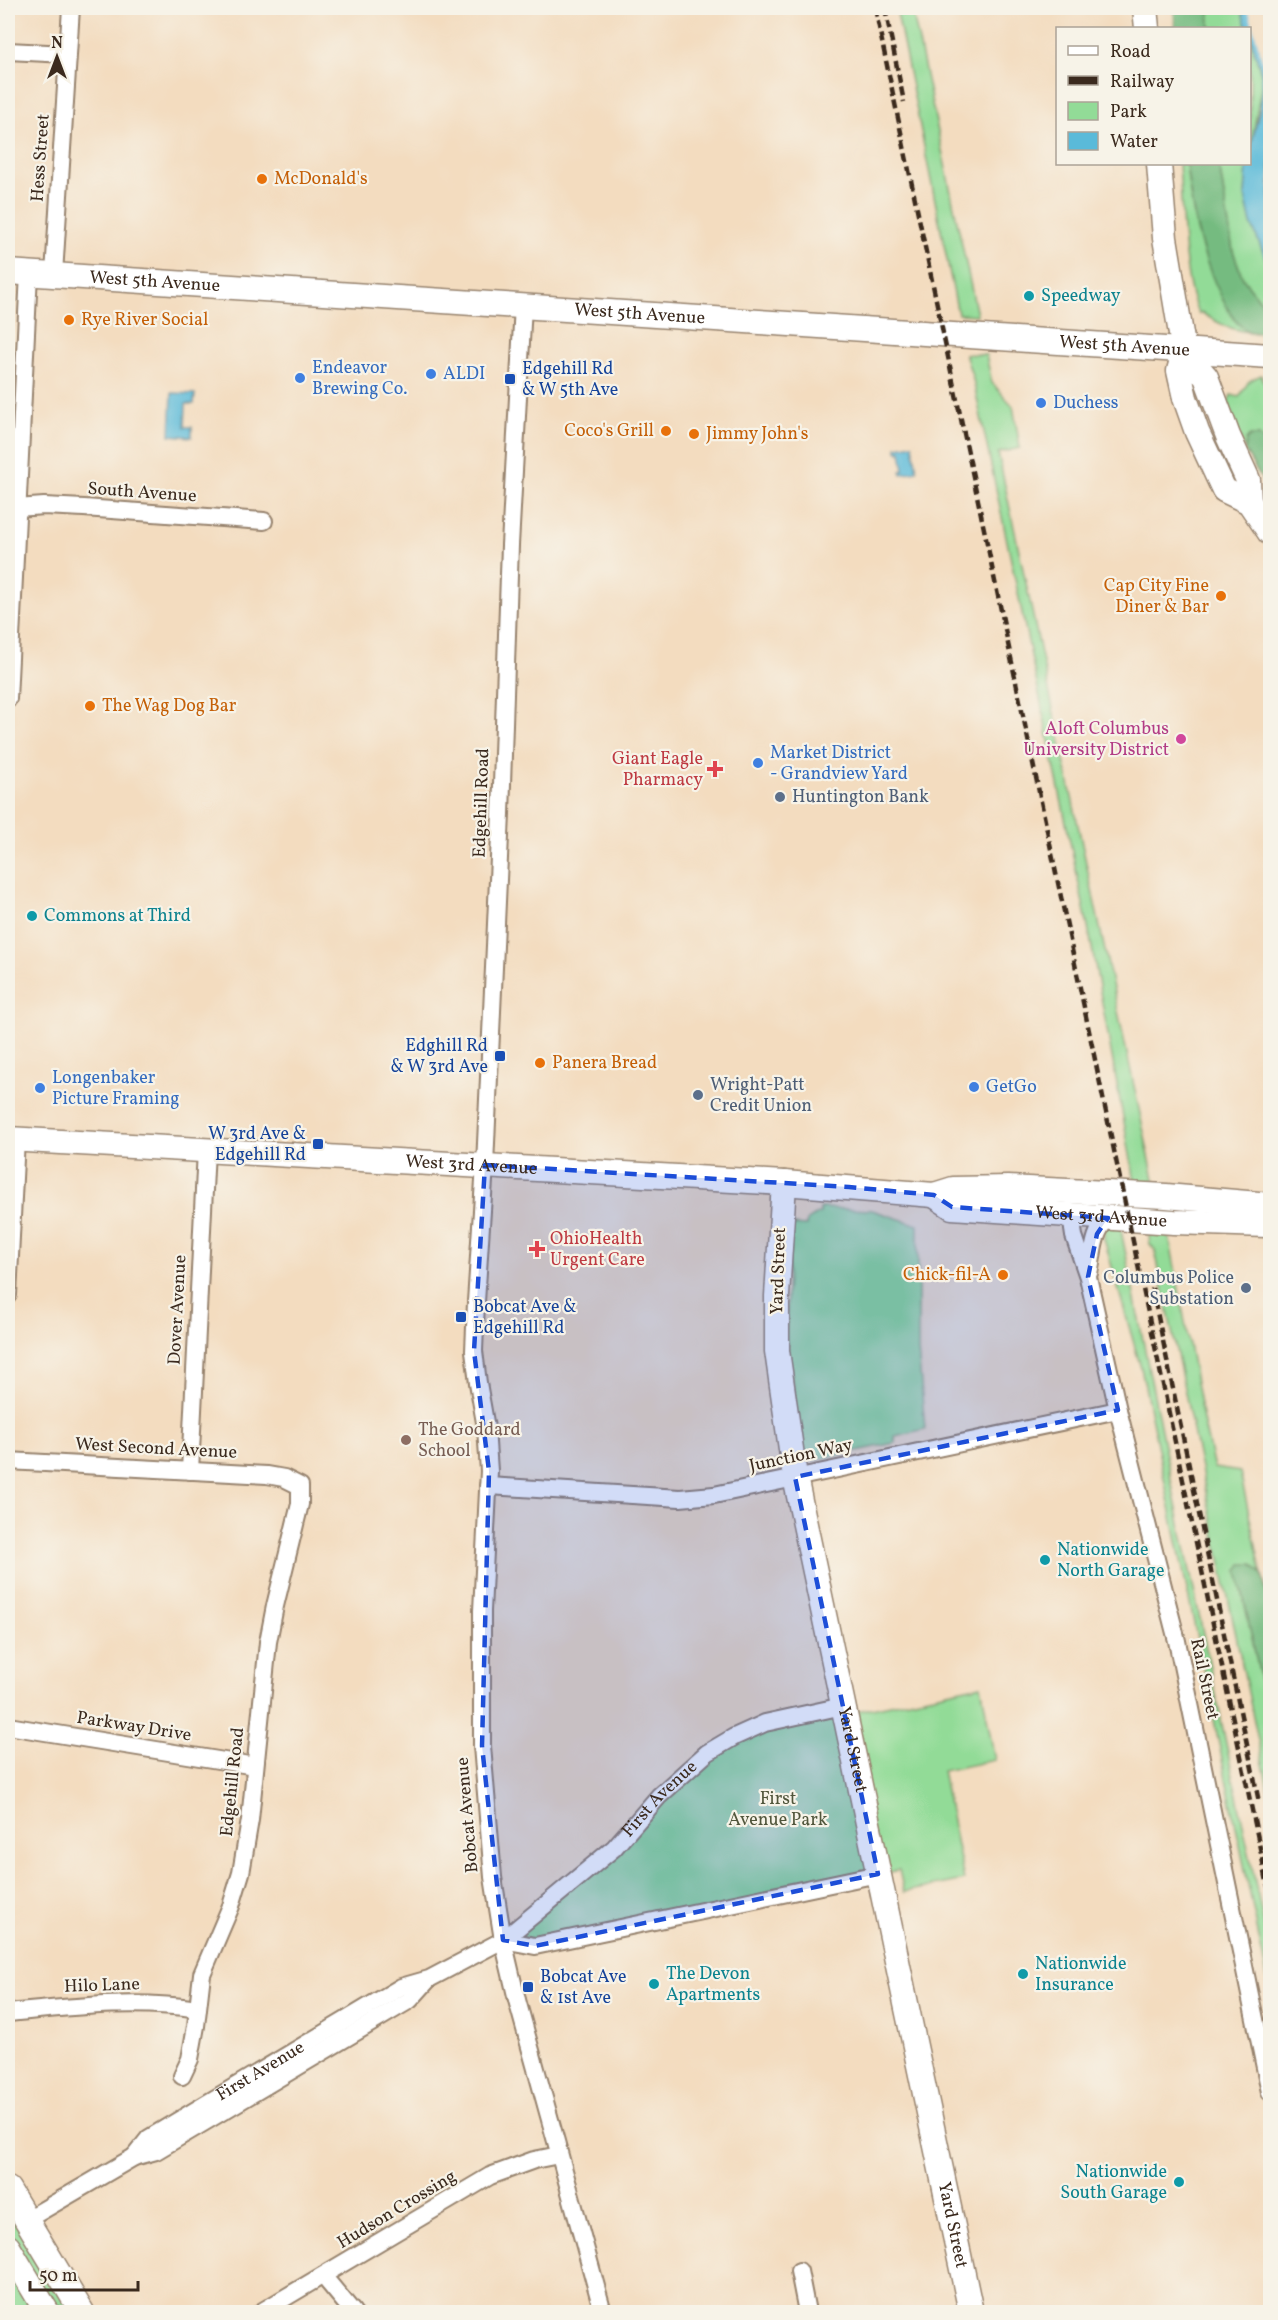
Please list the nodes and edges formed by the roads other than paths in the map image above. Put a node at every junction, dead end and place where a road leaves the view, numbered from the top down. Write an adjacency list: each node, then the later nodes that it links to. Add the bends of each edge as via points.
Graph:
1 (71, 8): 5 (street, Hess Street)
2 (1145, 8): 3 (street)
3 (1147, 27)
4 (8, 51): 5 (street)
5 (68, 54): 8 (street, Hess Street)
6 (1159, 165): 10 (street)
7 (18, 272): 8 (street, West 5th Avenue); 12 (street)
8 (54, 274): 9 (street, West 5th Avenue)
9 (523, 305): 10 (street, West 5th Avenue); 18 (street, Edgehill Road)
10 (1184, 352): 11 (street, West 5th Avenue); 14 (street, via 1179,371 1197,432 1224,490 1249,502)
11 (1265, 356)
12 (17, 508): 13 (street, South Avenue, via 84,508); 15 (street)
13 (264, 521)
14 (1270, 533)
15 (8, 699)
16 (12, 1139): 17 (street, West 3rd Avenue); 27 (street)
17 (206, 1150): 18 (street, West 3rd Avenue); 31 (street, Dover Avenue)
18 (485, 1165): 19 (street, West 3rd Avenue); 28 (street, Edgehill Road)
19 (784, 1183): 20 (street, West 3rd Avenue); 32 (street, Yard Street, via 777,1351)
20 (934, 1195): 21 (street, West 3rd Avenue, via 953,1189 1008,1188); 23 (street, West 3rd Avenue, via 952,1207)
21 (1213, 1199): 22 (street, West 3rd Avenue); 23 (street, via 1209,1203 1190,1204 1087,1197 1078,1202)
22 (1270, 1205)
23 (1071, 1216): 24 (street, West 3rd Avenue); 26 (street, Rail Street)
24 (1108, 1218): 25 (street, West 3rd Avenue, via 1267,1226); 26 (street, Rail Street, via 1097,1234)
25 (1270, 1222)
26 (1088, 1277): 29 (street, Rail Street)
27 (8, 1295)
28 (476, 1302): 34 (street, Bobcat Avenue, via 474,1351 486,1428)
29 (1118, 1410): 32 (street, Junction Way); 43 (street, Rail Street, via 1177,1641)
30 (8, 1461): 31 (street, West Second Avenue)
31 (190, 1471): 33 (street, West Second Avenue, via 267,1475)
32 (795, 1477): 34 (street, Junction Way, via 714,1495 680,1498); 35 (street, Yard Street)
33 (300, 1485): 37 (street, Edgehill Road, via 300,1504 268,1642)
34 (488, 1486): 39 (street, Bobcat Avenue, via 482,1746 493,1877)
35 (843, 1706): 38 (street, Yard Street); 39 (street, First Avenue, via 765,1723 707,1753 659,1796 614,1848)
36 (8, 1726): 37 (street, Parkway Drive)
37 (255, 1766): 40 (street, Edgehill Road, via 241,1873 202,1974)
38 (878, 1874): 39 (street, via 535,1946); 56 (street, Yard Street)
39 (503, 1940): 44 (street, Bobcat Avenue); 46 (street, First Avenue, via 429,1979 401,1987 149,2138 134,2157)
40 (198, 2008): 41 (street, Hilo Lane, via 137,2004); 42 (street, Edgehill Road, via 190,2058)
41 (8, 2013)
42 (182, 2076)
43 (1270, 2092)
44 (559, 2155): 49 (street, Hudson Crossing, via 490,2176); 54 (street, Bobcat Avenue)
45 (8, 2189): 46 (street)
46 (17, 2225): 51 (street)
47 (8, 2247): 50 (street)
48 (799, 2271): 55 (street)
49 (324, 2277): 52 (street, Hudson Crossing); 53 (street)
50 (47, 2313)
51 (82, 2313)
52 (261, 2313)
53 (353, 2313)
54 (603, 2313)
55 (807, 2313)
56 (971, 2313)

